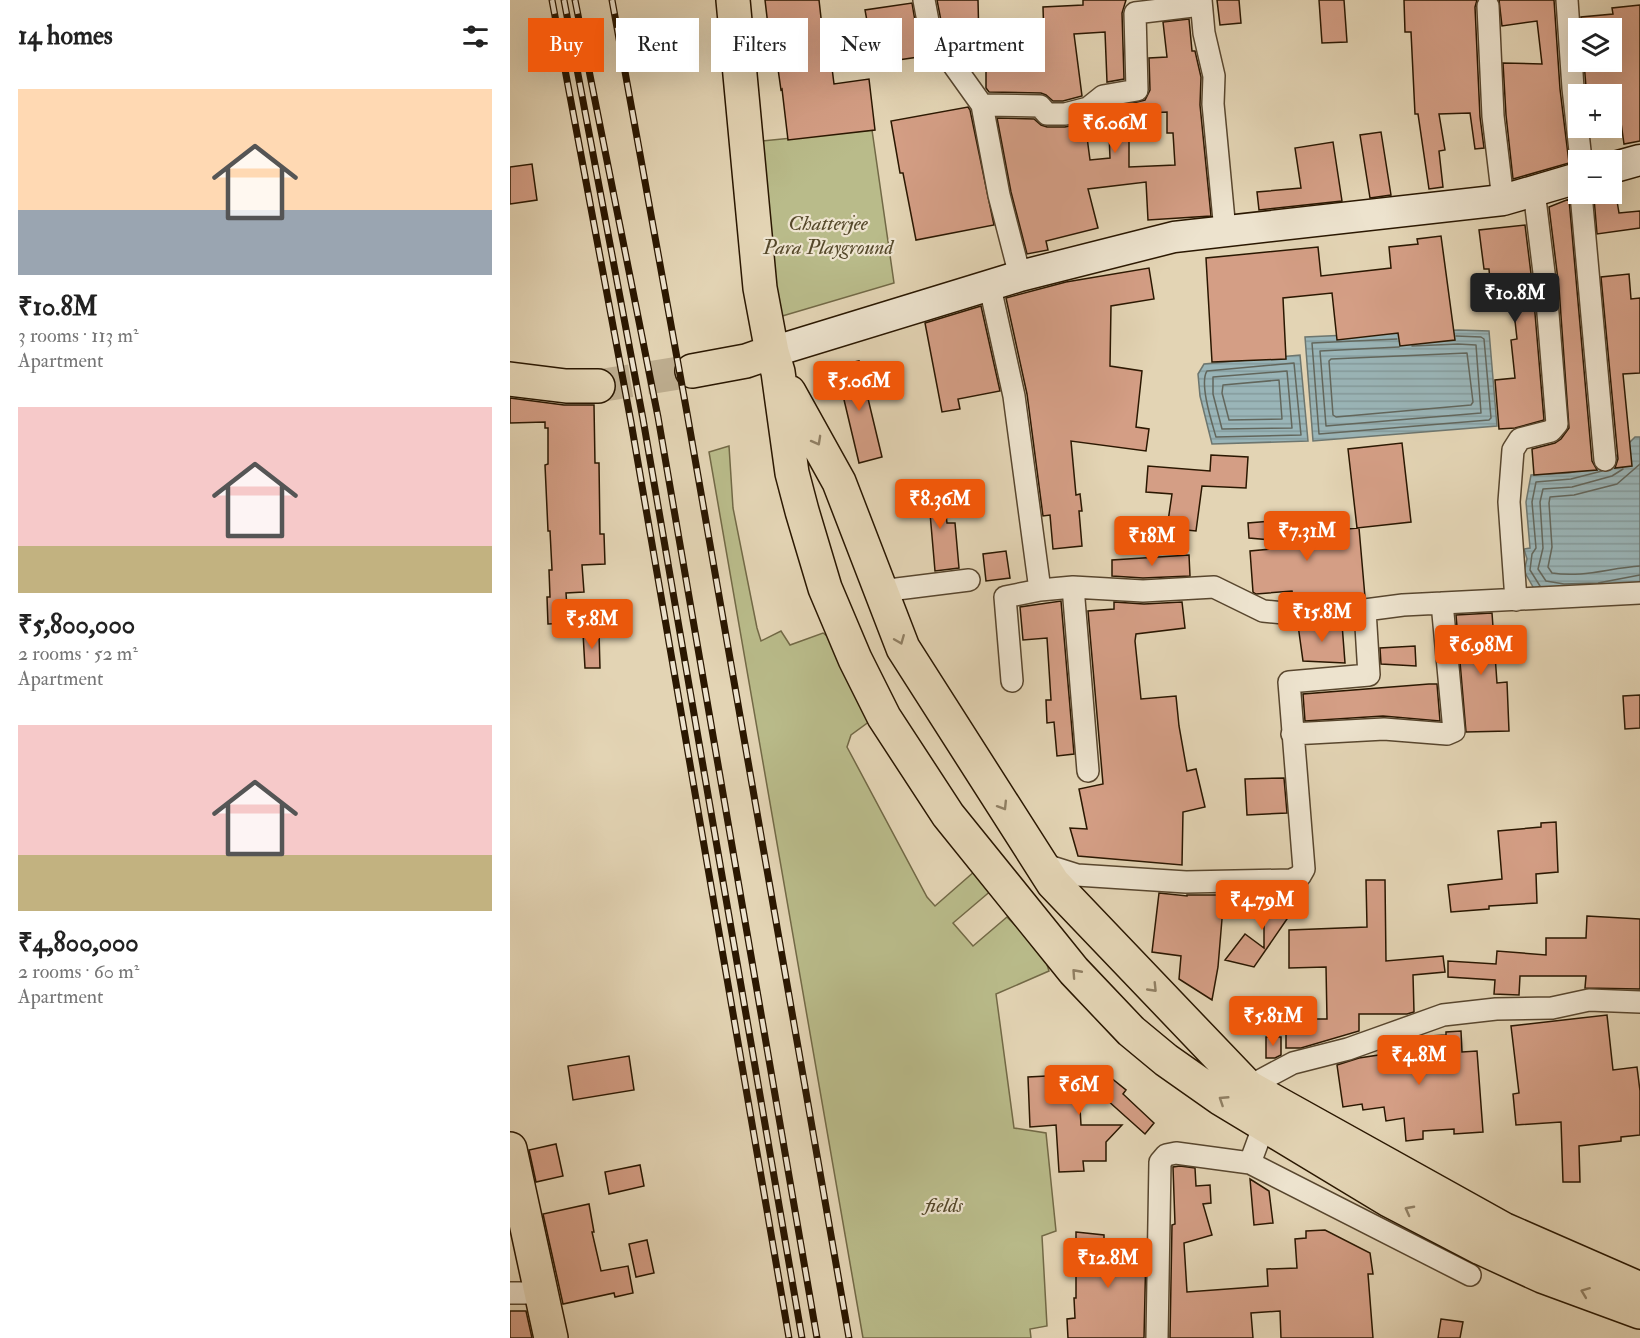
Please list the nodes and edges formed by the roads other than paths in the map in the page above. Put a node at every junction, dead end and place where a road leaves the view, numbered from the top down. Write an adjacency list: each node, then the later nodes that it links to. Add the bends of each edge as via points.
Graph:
1 (733, 0): 15 (main road, via 760,288)
2 (924, 0): 6 (street, via 931,37)
3 (1567, 0): 7 (street)
4 (1201, 2): 6 (street, via 1135,13 1137,90 1104,96 1088,108 1065,114 1047,114 1040,106); 12 (street, via 1214,76)
5 (1488, 6): 10 (street, via 1493,116)
6 (982, 105): 13 (street)
7 (1576, 150)
8 (1568, 181): 9 (main road)
9 (1534, 190): 10 (main road); 25 (street, via 1557,424 1551,431 1520,440 1513,450 1509,502)
10 (1503, 200): 12 (main road)
11 (1580, 204): 19 (street)
12 (1225, 231): 13 (main road, via 1174,237)
13 (1020, 276): 14 (main road)
14 (990, 287): 15 (main road); 22 (street, via 1014,396)
15 (775, 362): 16 (main road, via 746,361); 23 (main road, one-way to 23, via 839,482); 34 (main road, one-way to 15, via 1166,1060 1074,971 948,815 884,717 825,588 792,473)
16 (692, 371)
17 (510, 379): 18 (main road)
18 (598, 386)
19 (1605, 460)
20 (969, 580): 23 (street)
21 (1073, 587): 22 (street); 27 (street, via 1143,591 1214,587 1263,611); 30 (street)
22 (1040, 590): 28 (street, via 1005,597)
23 (881, 591): 31 (main road, one-way to 31, via 903,648)
24 (1640, 593): 25 (street)
25 (1516, 600): 26 (street)
26 (1442, 603): 27 (street); 29 (street, via 1454,731 1447,734 1384,729)
27 (1365, 610): 29 (street, via 1369,675 1289,682)
28 (1012, 681)
29 (1292, 734): 31 (street, via 1304,868 1300,876 1291,880 1186,882 1077,875)
30 (1088, 771)
31 (1039, 863): 33 (main road, one-way to 33, via 1053,883)
32 (1640, 1002): 33 (street, via 1589,1000 1552,1008 1496,1009 1443,1016 1348,1049 1293,1063)
33 (1248, 1087): 38 (main road, via 1503,1229)
34 (1264, 1125): 36 (street); 40 (main road, one-way to 34, via 1542,1276 1481,1248 1389,1200)
35 (510, 1149): 39 (main road)
36 (1250, 1163): 37 (street); 42 (street, via 1176,1153 1160,1161)
37 (1470, 1275)
38 (1640, 1289)
39 (526, 1293): 41 (main road)
40 (1640, 1312)
41 (551, 1338)
42 (1158, 1338)

